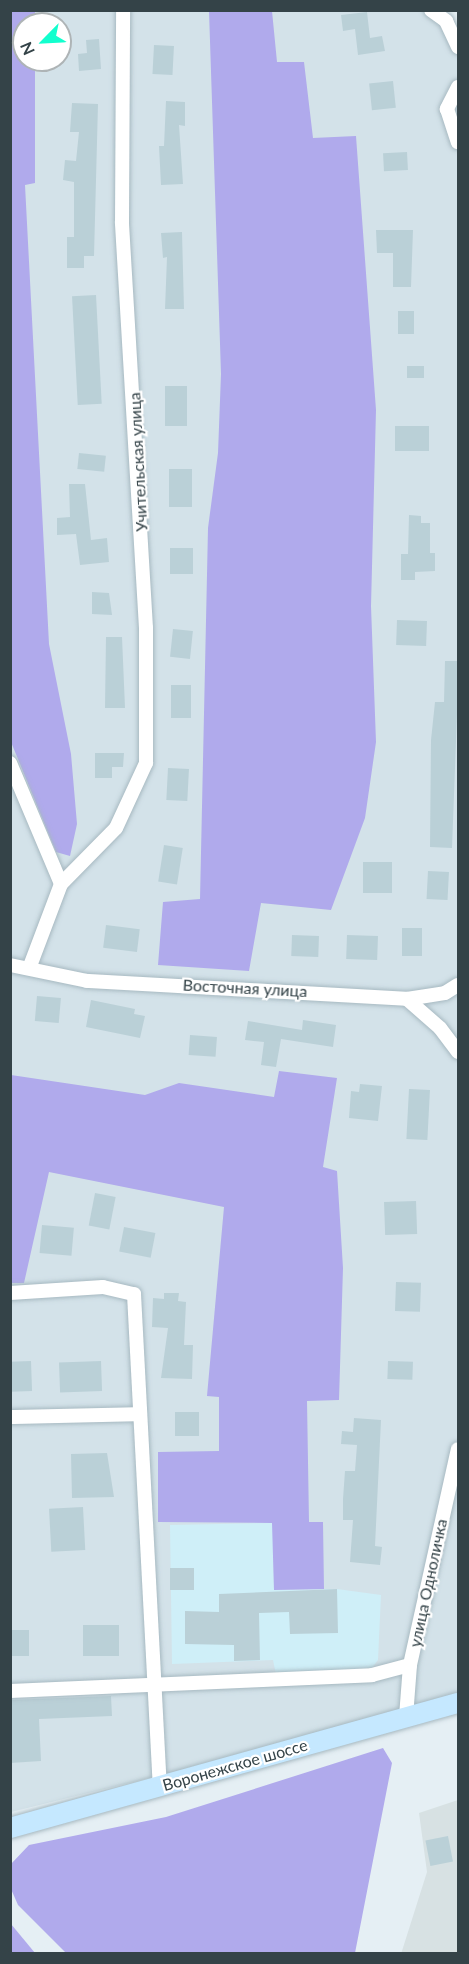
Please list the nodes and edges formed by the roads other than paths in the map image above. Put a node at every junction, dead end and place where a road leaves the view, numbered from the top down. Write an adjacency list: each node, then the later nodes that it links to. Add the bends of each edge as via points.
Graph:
1 (123, 10): 7 (street, Учительская улица, via 122,222 147,628 146,763 116,828)
2 (431, 10): 3 (street, via 446,21)
3 (459, 47)
4 (459, 87): 5 (street, via 447,109)
5 (459, 142)
6 (10, 763): 7 (street)
7 (61, 884): 9 (street, Учительская улица)
8 (10, 965): 9 (street, Восточная улица)
9 (30, 966): 11 (street, Восточная улица, via 87,981)
10 (459, 985): 11 (street, Восточная улица, via 445,993)
11 (407, 999): 12 (street)
12 (459, 1052)
13 (10, 1293): 14 (street, via 103,1287 134,1294)
14 (139, 1414): 15 (street); 18 (street)
15 (10, 1417)
16 (459, 1449): 17 (street, улица Одноличка)
17 (410, 1665): 18 (street, via 372,1676); 21 (street, улица Одноличка)
18 (152, 1685): 19 (street); 22 (street)
19 (10, 1691)
20 (459, 1703): 21 (main road, Воронежское шоссе)
21 (406, 1717): 22 (main road, Воронежское шоссе)
22 (160, 1786): 23 (main road, Воронежское шоссе)
23 (10, 1828)

